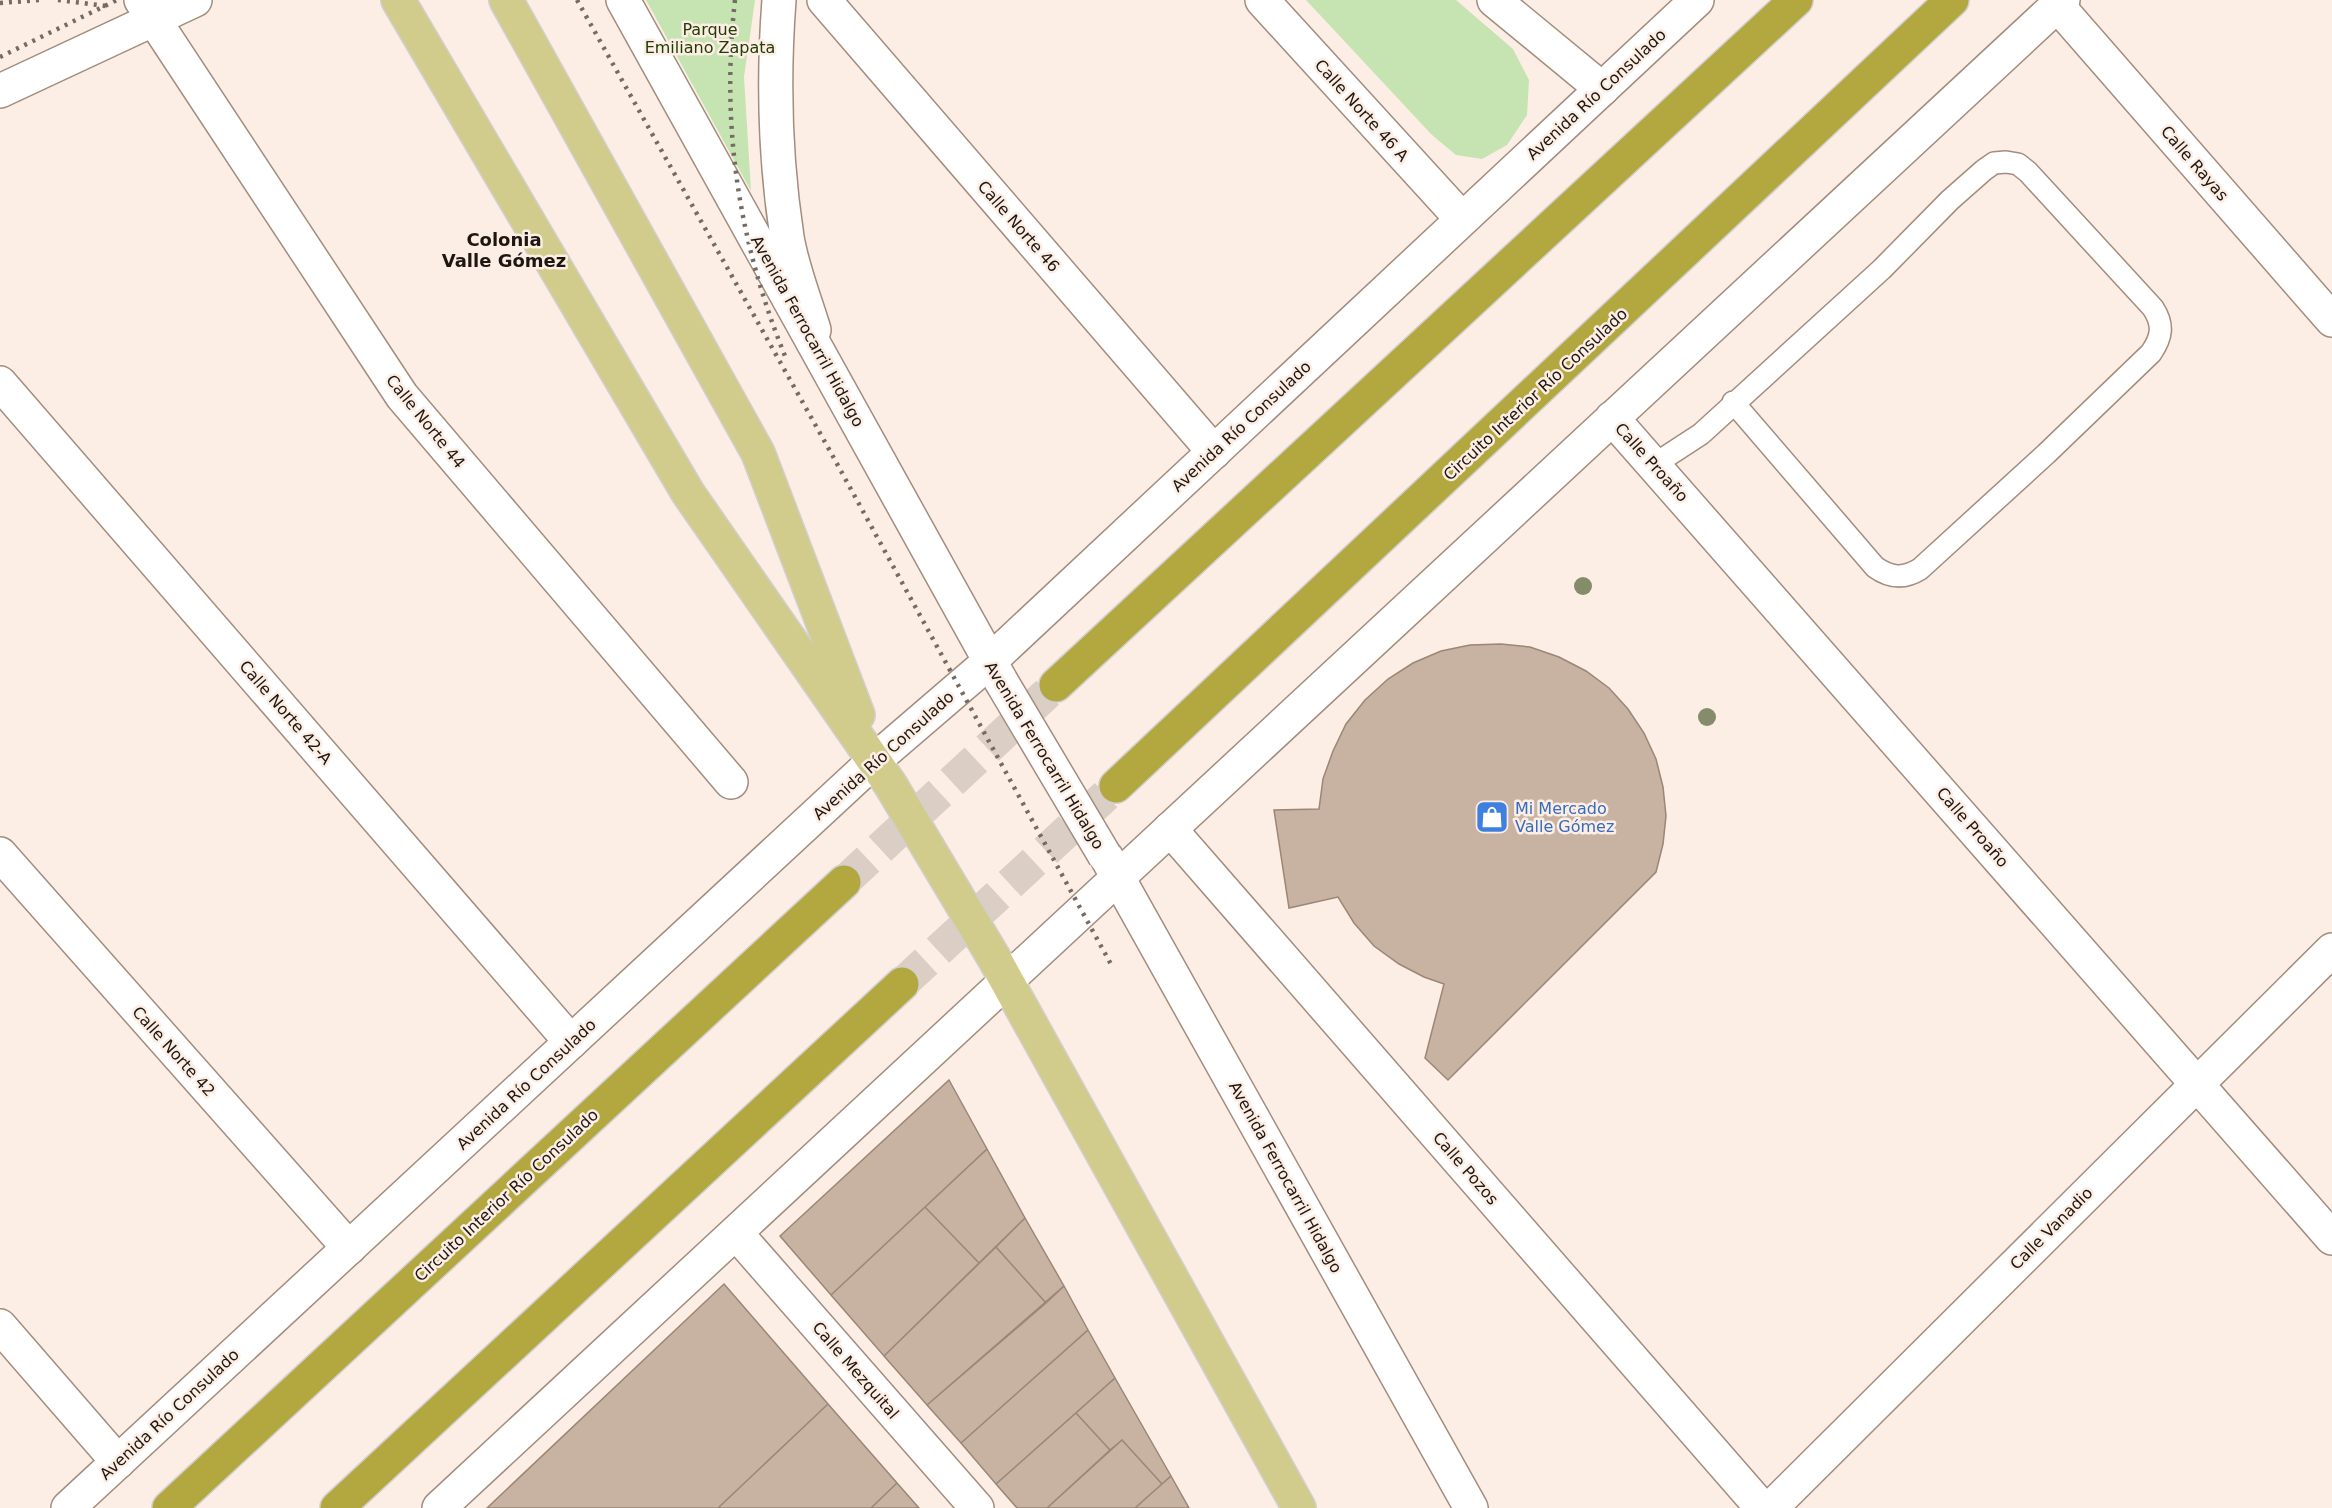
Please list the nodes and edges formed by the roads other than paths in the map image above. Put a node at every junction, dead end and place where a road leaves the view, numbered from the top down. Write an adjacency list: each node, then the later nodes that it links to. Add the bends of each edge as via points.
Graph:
1 (195, 0): 13 (street)
2 (398, 0): 26 (main road, via 688,493)
3 (506, 0): 26 (main road, via 758,453)
4 (623, 0): 18 (street, Avenida Ferrocarril Hidalgo)
5 (779, 0): 18 (street, via 776,129 787,240)
6 (824, 0): 22 (street, Calle Norte 46)
7 (1262, 0): 16 (street, Calle Norte 46 A)
8 (1494, 0): 14 (street)
9 (1697, 0): 14 (street, Avenida Río Consulado)
10 (1796, 0): 25 (highway)
11 (1952, 0): 28 (highway, Circuito Interior Río Consulado)
12 (2060, 2): 17 (street, Calle Rayas); 21 (street)
13 (148, 9): 15 (street); 27 (street, Calle Norte 44, via 402,396)
14 (1602, 89): 16 (street, Avenida Río Consulado)
15 (0, 91)
16 (1462, 219): 22 (street, Avenida Río Consulado)
17 (2332, 320)
18 (821, 354): 24 (street, Avenida Ferrocarril Hidalgo)
19 (0, 383): 36 (street, Calle Norte 42-A)
20 (1733, 402): 20 (lane, via 1994,163 2018,164 2028,172 2160,319 2158,343 2151,353 2046,454 1909,575 1897,577 1875,567); 23 (lane, via 1701,434)
21 (1612, 418): 23 (street, Calle Proaño); 29 (street)
22 (1214, 452): 24 (street, Avenida Río Consulado)
23 (1654, 464): 37 (street, Calle Proaño)
24 (995, 671): 26 (street, Avenida Río Consulado); 31 (street, Avenida Ferrocarril Hidalgo, bridge)
25 (1056, 685)
26 (883, 772): 34 (main road, bridge); 36 (street, Avenida Río Consulado)
27 (731, 782)
28 (1116, 786)
29 (1170, 829): 31 (street); 50 (street, Calle Pozos)
30 (0, 854): 40 (street, Calle Norte 42)
31 (1112, 866): 34 (street); 49 (street, Avenida Ferrocarril Hidalgo)
32 (844, 882): 44 (highway, Circuito Interior Río Consulado)
33 (2332, 950): 37 (street, Calle Vanadio)
34 (1001, 969): 38 (street); 48 (main road)
35 (902, 984): 45 (highway)
36 (571, 1042): 40 (street, Avenida Río Consulado)
37 (2197, 1082): 39 (street, Calle Proaño); 51 (street, Calle Vanadio)
38 (736, 1233): 46 (street); 47 (street, Calle Mezquital)
39 (2332, 1238)
40 (349, 1248): 42 (street, Avenida Río Consulado)
41 (0, 1326): 42 (street)
42 (118, 1462): 43 (street, Avenida Río Consulado)
43 (68, 1508)
44 (169, 1508)
45 (338, 1508)
46 (439, 1508)
47 (977, 1508)
48 (1299, 1508)
49 (1471, 1508)
50 (1762, 1508)
51 (1771, 1508)

